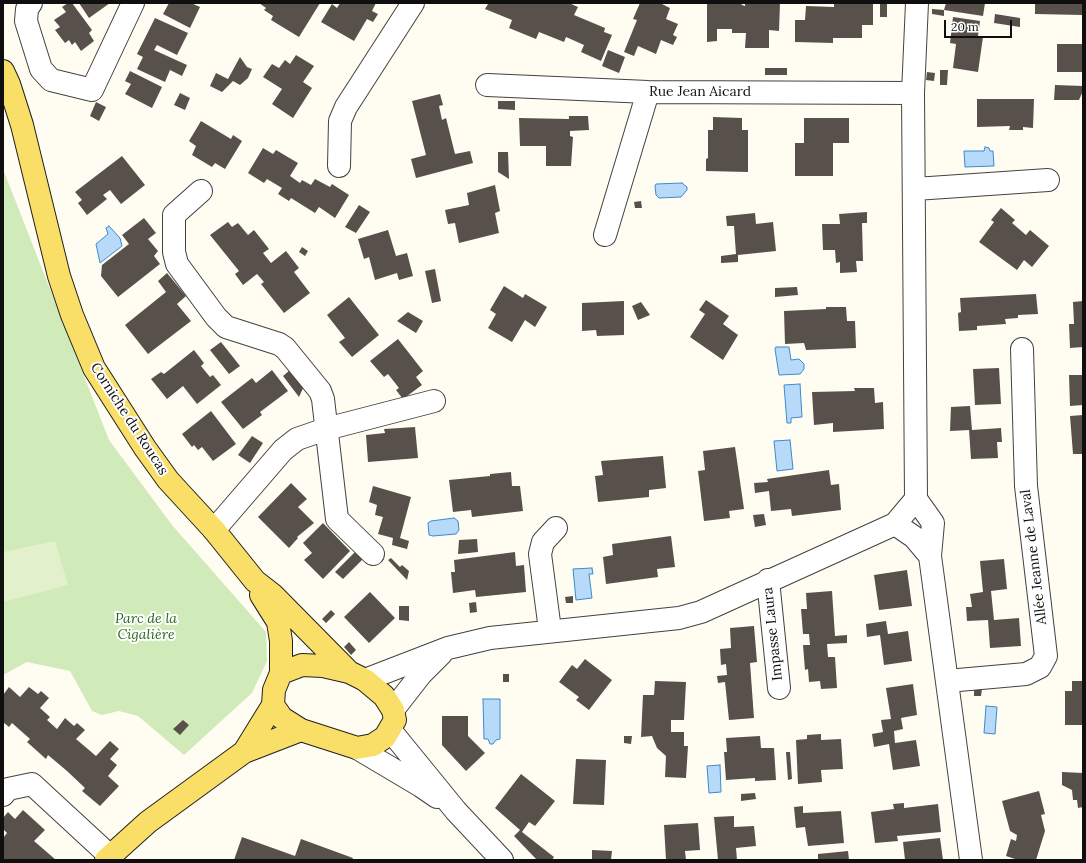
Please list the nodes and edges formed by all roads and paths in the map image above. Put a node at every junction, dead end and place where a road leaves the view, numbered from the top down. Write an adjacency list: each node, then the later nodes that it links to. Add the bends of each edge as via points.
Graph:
1 (31, 3): 2 (street, via 27,9 26,21 41,68 51,80 88,98)
2 (133, 3)
3 (413, 3): 9 (street, via 346,107 340,121)
4 (917, 3): 8 (street)
5 (3, 71): 20 (main road, Corniche du Roucas, via 22,125 59,276 94,368 164,475)
6 (487, 85): 7 (street, Rue Jean Aicard)
7 (648, 92): 8 (street, Rue Jean Aicard); 13 (street)
8 (913, 92): 11 (street)
9 (339, 166)
10 (1048, 180): 11 (street)
11 (915, 189): 17 (street)
12 (201, 191): 16 (street, via 174,215 174,252 178,264 226,327 286,348 320,391)
13 (605, 235)
14 (1022, 349): 29 (street, Allée Jeanne de Laval, via 1026,486 1046,656 1040,667 1026,674)
15 (434, 401): 16 (street)
16 (326, 428): 20 (street, via 290,444); 21 (street, via 337,519)
17 (916, 500): 18 (street); 22 (street, via 933,523)
18 (895, 524): 22 (street, via 914,537); 23 (street)
19 (556, 528): 25 (street, via 543,542 540,554)
20 (214, 530): 24 (main road, Corniche du Roucas)
21 (372, 554)
22 (930, 556): 29 (street)
23 (768, 580): 25 (street, via 700,612 679,618); 30 (street, Impasse Laura)
24 (255, 581): 27 (main road, Corniche du Roucas, via 265,603 278,622); 28 (main road, Corniche du Roucas, via 274,595)
25 (550, 630): 26 (street, via 490,638)
26 (448, 648): 28 (street); 32 (street, via 421,674)
27 (281, 673): 28 (main road, via 302,665 323,666); 31 (main road, via 274,690)
28 (357, 676): 32 (main road, via 384,696)
29 (947, 681): 40 (street)
30 (779, 688)
31 (273, 705): 33 (main road, via 282,718); 35 (main road)
32 (391, 720): 34 (main road, via 385,737 374,745); 37 (street)
33 (301, 730): 34 (main road); 35 (main road)
34 (358, 748): 37 (street, via 421,786)
35 (244, 752): 38 (main road, via 148,822)
36 (3, 795): 38 (street, via 8,789 32,784)
37 (456, 811): 39 (street)
38 (108, 858)
39 (502, 860)
40 (971, 860)

